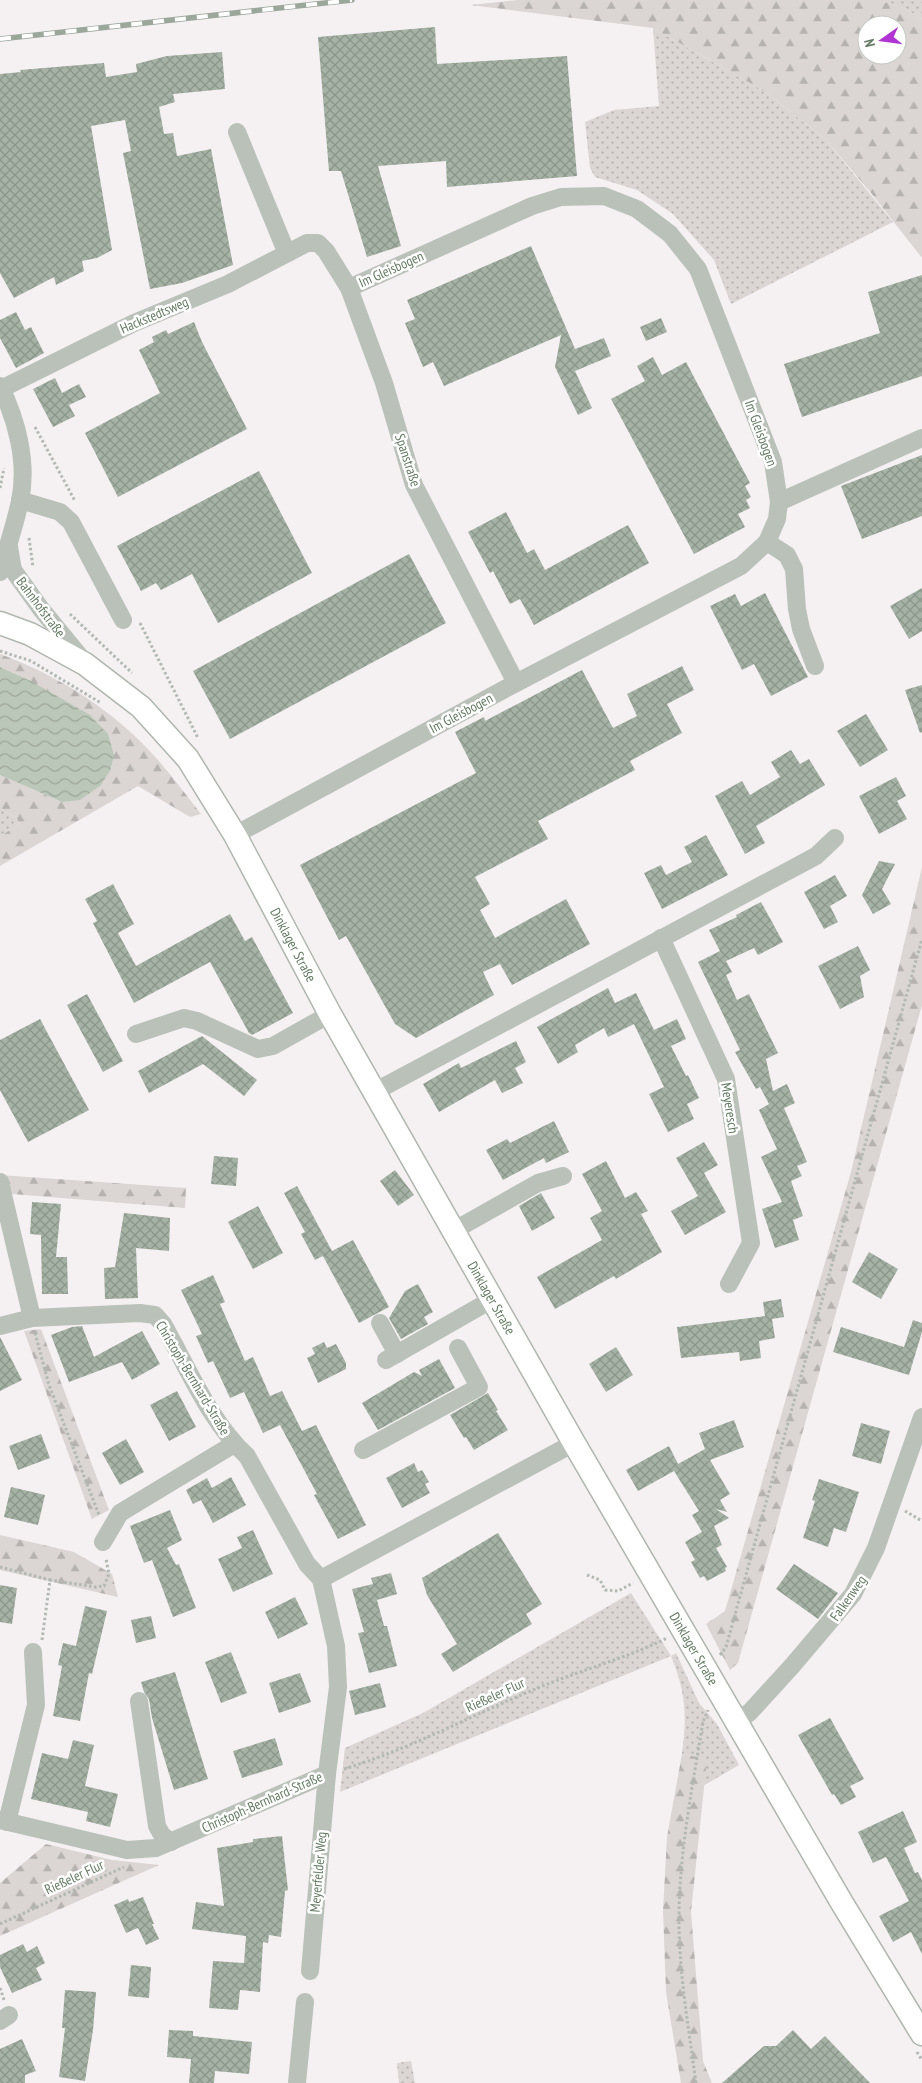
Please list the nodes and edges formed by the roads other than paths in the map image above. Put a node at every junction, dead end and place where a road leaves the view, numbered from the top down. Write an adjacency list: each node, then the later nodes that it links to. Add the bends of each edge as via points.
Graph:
1 (237, 132): 3 (street)
2 (307, 242): 3 (street, Hackstedtsweg); 4 (street, Spanstraße, via 318,243 326,251)
3 (288, 252): 5 (street, Hackstedtsweg, via 228,284 134,323)
4 (349, 288): 7 (street, Im Gleisbogen, via 561,196 604,196 637,209 670,234 698,268 773,462); 16 (street, Spanstraße, via 384,383 414,485)
5 (1, 387): 8 (street, Bahnhofstraße, via 16,426)
6 (922, 438): 7 (street)
7 (780, 502): 9 (street, Im Gleisbogen)
8 (28, 503): 10 (street, Bahnhofstraße); 12 (street, via 60,512 71,522)
9 (767, 542): 15 (street, via 787,554 794,569 801,629); 16 (street, Im Gleisbogen, via 741,566)
10 (8, 544): 11 (street, Bahnhofstraße); 14 (street, Bahnhofstraße, via 13,570)
11 (0, 572)
12 (131, 622)
13 (0, 623): 14 (main road, Dinklager Straße, via 30,634)
14 (85, 664): 17 (main road, Dinklager Straße, via 141,707 188,759)
15 (815, 666)
16 (516, 683): 17 (street, Im Gleisbogen)
17 (236, 835): 20 (main road, Dinklager Straße)
18 (835, 838): 19 (street, via 816,856)
19 (661, 938): 22 (street); 26 (street, Meyeresch, via 726,1079 751,1243)
20 (330, 1014): 21 (street, via 273,1046 258,1050 184,1018); 22 (main road, Dinklager Straße)
21 (136, 1034)
22 (374, 1092): 25 (main road, Dinklager Straße)
23 (563, 1176): 25 (street, via 538,1182)
24 (0, 1182): 28 (street)
25 (453, 1231): 27 (main road, Dinklager Straße)
26 (729, 1284)
27 (493, 1299): 29 (street, via 391,1357); 33 (main road, Dinklager Straße)
28 (32, 1318): 30 (street, Christoph-Bernhard-Straße); 34 (street, Christoph-Bernhard-Straße, via 155,1315 164,1324 219,1424)
29 (380, 1323)
30 (0, 1326)
31 (458, 1348): 35 (street, via 479,1387)
32 (922, 1417): 40 (street, Falkenweg, via 876,1548 853,1594 792,1666)
33 (574, 1443): 37 (street); 40 (main road, Dinklager Straße)
34 (234, 1444): 36 (street, Christoph-Bernhard-Straße, via 120,1513); 37 (street, Christoph-Bernhard-Straße, via 247,1456 307,1564)
35 (363, 1450)
36 (103, 1542)
37 (321, 1579): 41 (street, Christoph-Bernhard-Straße, via 336,1646 338,1687)
38 (33, 1652): 42 (street, Christoph-Bernhard-Straße, via 36,1705)
39 (139, 1701): 43 (street, via 157,1826)
40 (737, 1722): 46 (main road, Dinklager Straße)
41 (327, 1774): 43 (street, Christoph-Bernhard-Straße); 44 (street, Meyerfelder Weg)
42 (3, 1821): 43 (street, Christoph-Bernhard-Straße, via 127,1850 156,1848)
43 (171, 1842)
44 (310, 1971)
45 (305, 2002): 47 (street)
46 (922, 2034)
47 (297, 2083)

